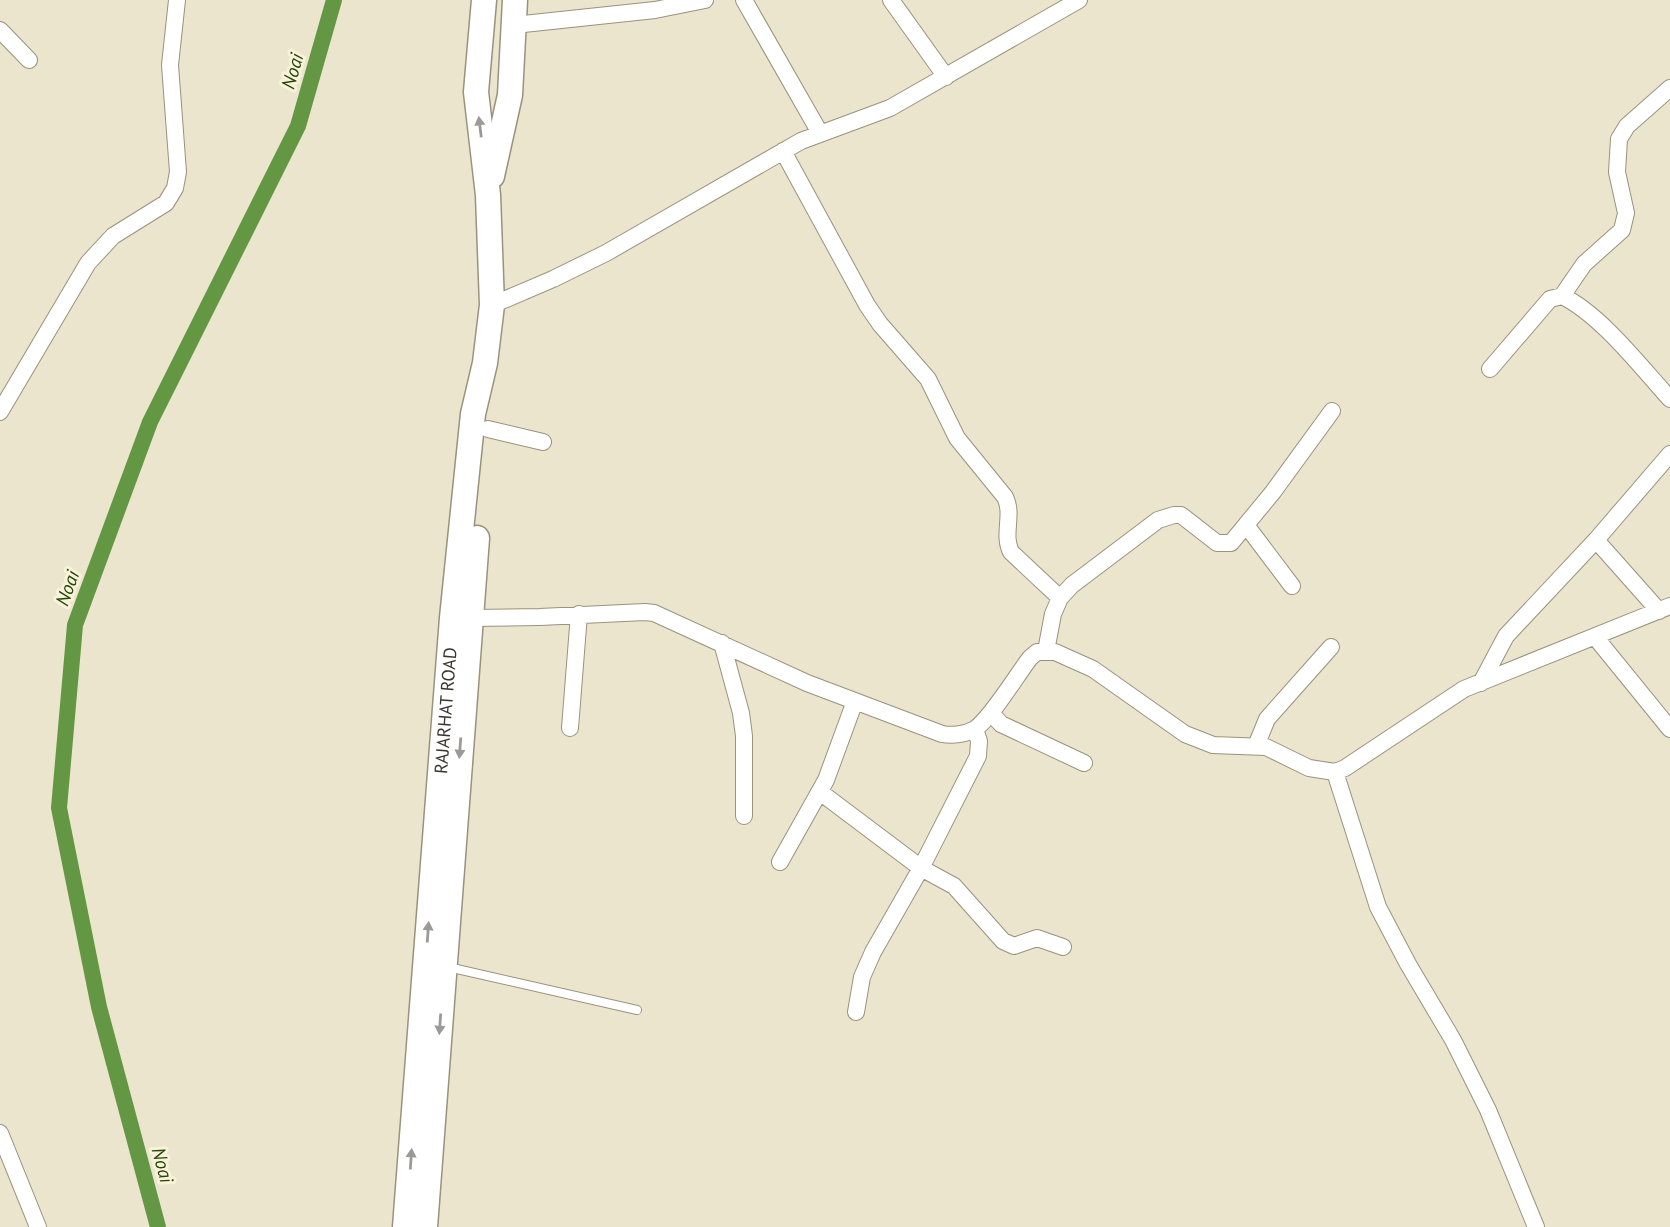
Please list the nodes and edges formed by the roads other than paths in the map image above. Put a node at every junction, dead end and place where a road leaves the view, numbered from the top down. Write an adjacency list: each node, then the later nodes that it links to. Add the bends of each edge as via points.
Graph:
1 (177, 0): 22 (street, via 170,65 178,172 175,188 166,203 113,236 89,262)
2 (484, 0): 15 (main road, one-way to 2, via 476,92)
3 (515, 0): 8 (main road)
4 (705, 0): 8 (street)
5 (744, 0): 13 (street)
6 (891, 0): 11 (street)
7 (1079, 0): 11 (street)
8 (514, 25): 15 (main road, via 510,95)
9 (2, 36): 10 (street)
10 (29, 60)
11 (946, 77): 13 (street, via 877,114)
12 (1670, 89): 16 (street, via 1639,114 1619,139 1617,172 1626,213 1622,230 1584,264)
13 (820, 133): 14 (street)
14 (783, 151): 17 (street, via 606,253); 29 (street, via 867,304 928,379 957,438 1005,497 1011,552)
15 (488, 195): 17 (main road, RAJARHAT ROAD)
16 (1562, 296): 19 (street, via 1549,299); 20 (street, via 1608,332)
17 (492, 305): 18 (main road, RAJARHAT ROAD)
18 (485, 363): 23 (main road); 56 (main road, RAJARHAT ROAD, one-way to 18, via 452,618 473,414)
19 (1490, 369)
20 (1670, 399)
21 (1332, 411): 26 (street)
22 (0, 412)
23 (488, 429): 24 (street); 32 (main road)
24 (543, 442)
25 (1670, 454): 27 (street)
26 (1246, 525): 28 (street); 29 (street, via 1231,542 1221,544 1181,516 1158,520)
27 (1596, 540): 30 (street); 37 (street, via 1506,636)
28 (1292, 586)
29 (1060, 598): 36 (street)
30 (1664, 608): 33 (street)
31 (579, 614): 32 (street); 34 (street, via 654,613); 40 (street)
32 (470, 618): 51 (main road, one-way to 51)
33 (1596, 638): 37 (street); 42 (street)
34 (722, 643): 38 (street); 47 (street, via 744,736)
35 (1331, 647): 43 (street, via 1266,719)
36 (1046, 651): 39 (street, via 1030,658); 43 (street, via 1093,669 1193,738 1224,747)
37 (1480, 683): 45 (street, via 1450,697)
38 (855, 701): 41 (street, via 942,734); 46 (street)
39 (991, 713): 41 (street); 44 (street, via 1002,724)
40 (570, 728)
41 (975, 729): 49 (street, via 978,756)
42 (1670, 729)
43 (1256, 746): 45 (street, via 1278,751 1309,768)
44 (1084, 763)
45 (1335, 772): 58 (street, via 1378,907 1488,1110)
46 (820, 792): 48 (street); 49 (street)
47 (744, 816)
48 (780, 862)
49 (921, 868): 50 (street, via 954,886 1009,945 1037,938); 53 (street, via 866,966)
50 (1063, 947)
51 (444, 966): 52 (lane); 57 (main road, one-way to 57)
52 (637, 1010)
53 (856, 1012)
54 (0, 1133): 55 (street)
55 (38, 1227)
56 (405, 1227)
57 (425, 1227)
58 (1536, 1227)

